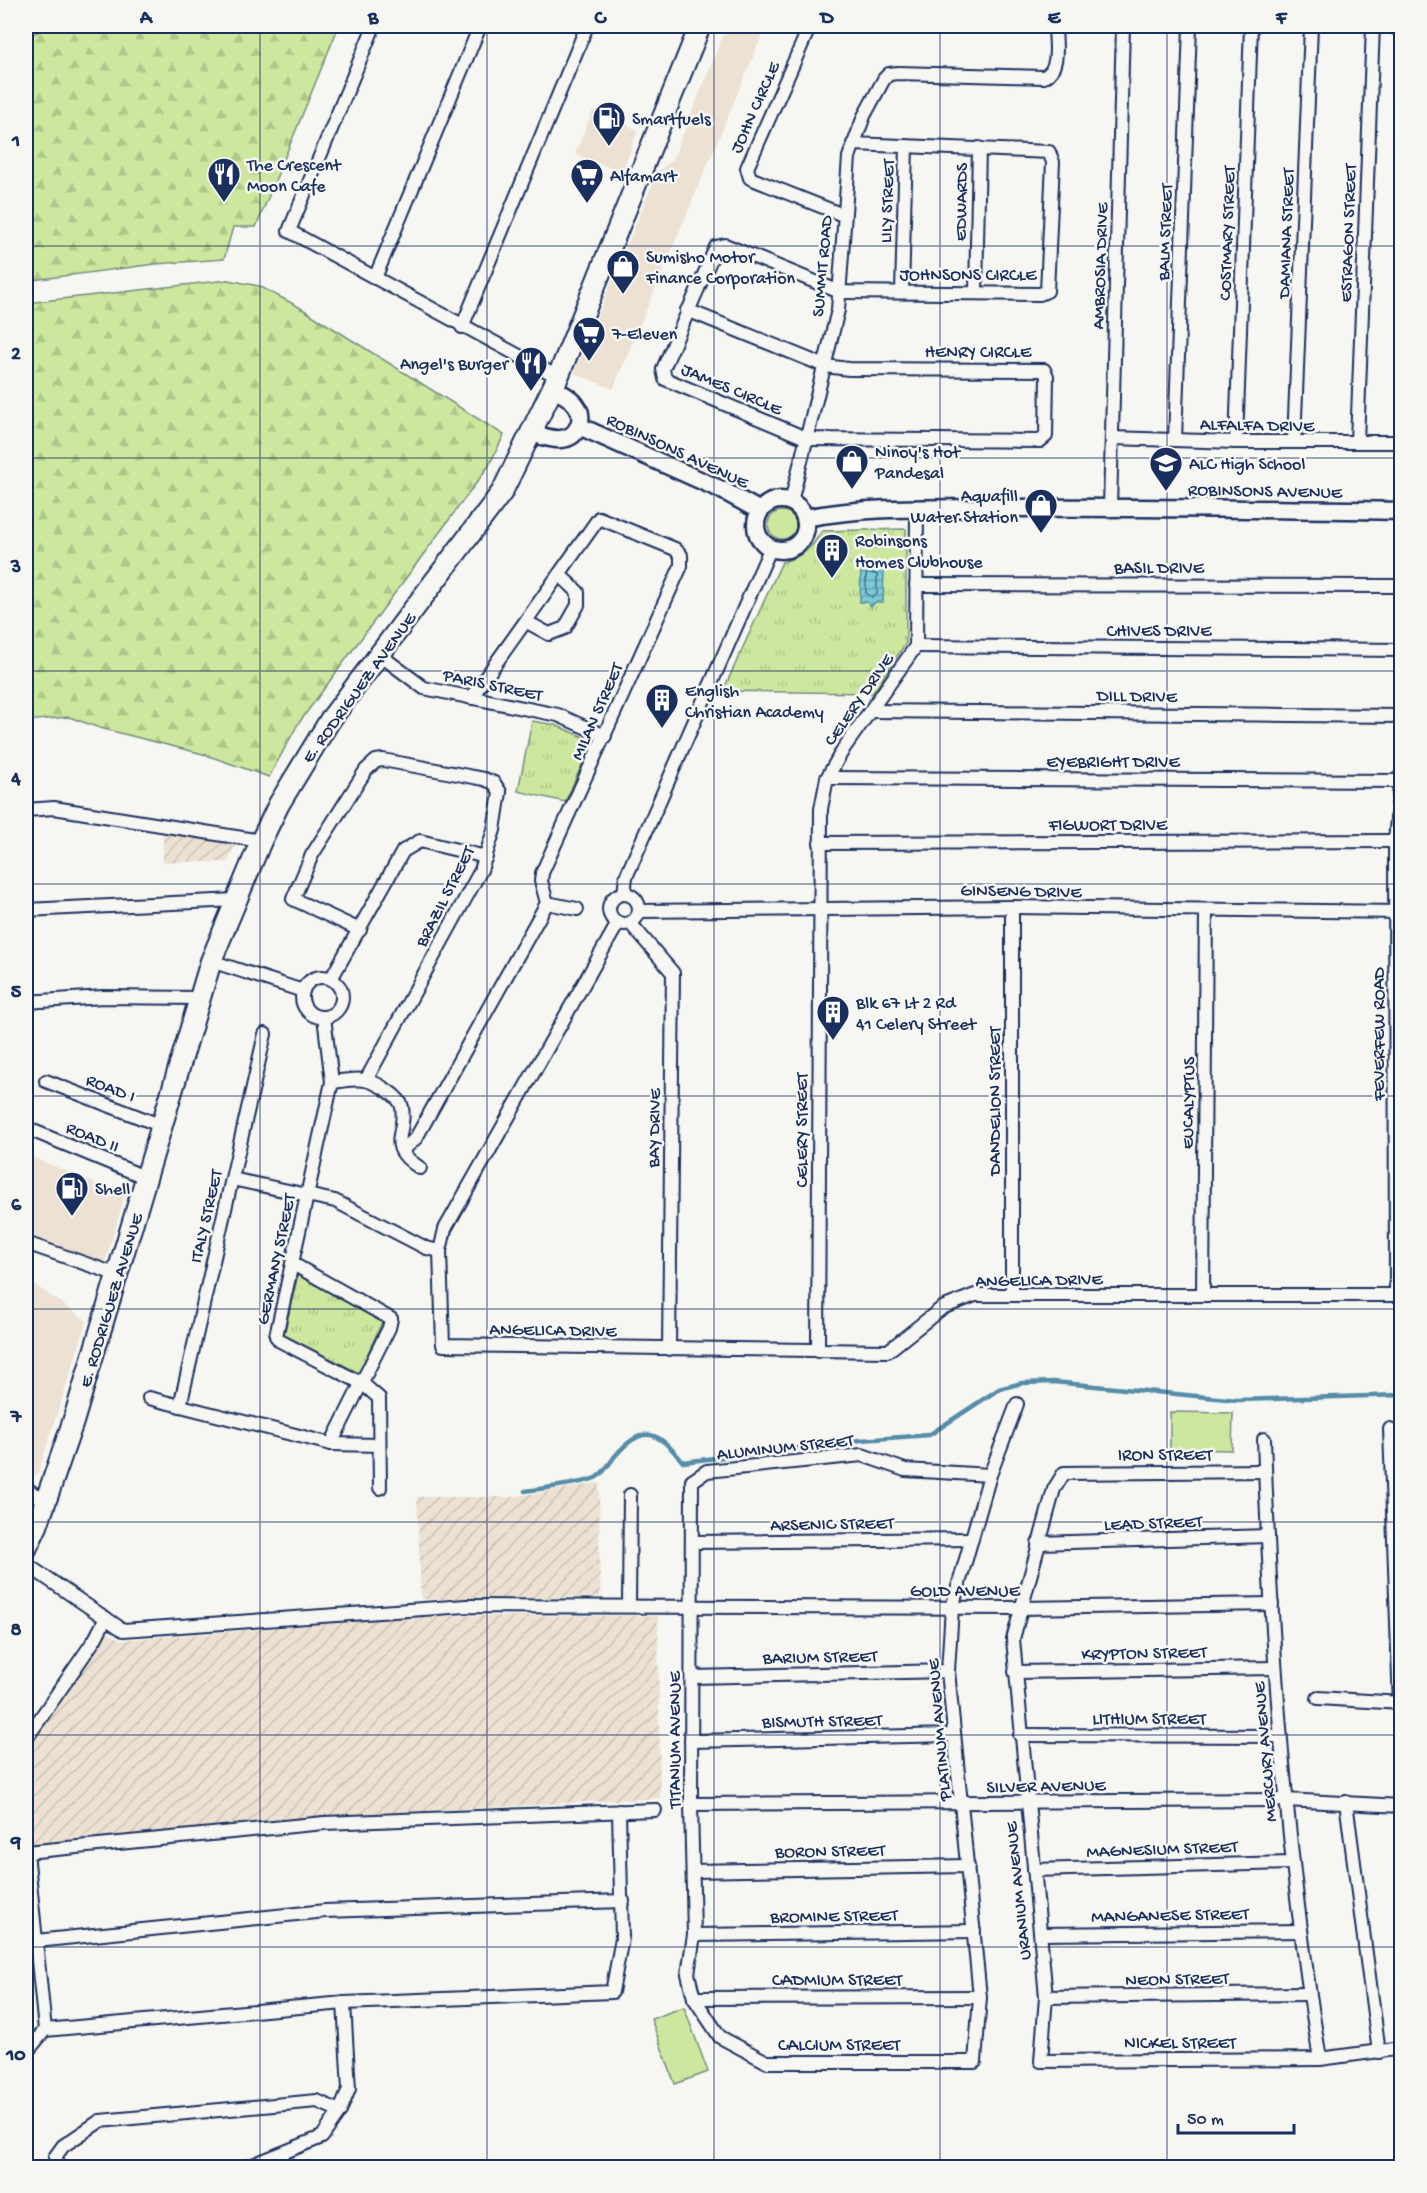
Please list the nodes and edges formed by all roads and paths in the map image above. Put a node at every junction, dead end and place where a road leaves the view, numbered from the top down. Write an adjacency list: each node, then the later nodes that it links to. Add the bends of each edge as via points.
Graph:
1 (374, 26): 18 (street, via 290,231)
2 (480, 26): 18 (street)
3 (587, 26): 23 (street)
4 (700, 26): 25 (main road, E. RODRIGUEZ AVENUE)
5 (810, 26): 17 (street, JOHN CIRCLE, via 747,168 750,178)
6 (1055, 26): 14 (street, SUMMIT ROAD, via 1055,67 1044,77 898,72 889,75 864,116)
7 (1123, 26): 28 (street, AMBROSIA DRIVE)
8 (1190, 26): 30 (street, BALM STREET)
9 (1251, 26): 31 (street, COSTMARY STREET)
10 (1311, 26): 32 (street, DAMIANA STREET)
11 (1373, 26): 33 (street, ESTRAGON STREET)
12 (1392, 26): 13 (street)
13 (1401, 31)
14 (853, 144): 15 (street, JOHNSONS CIRCLE); 17 (street, SUMMIT ROAD)
15 (906, 146): 16 (street, JOHNSONS CIRCLE); 20 (street, LILY STREET)
16 (979, 148): 21 (street, EDWARDS); 21 (street, JOHNSONS CIRCLE, via 1045,150 1053,162 1047,291)
17 (843, 215): 19 (street, SUMMIT ROAD)
18 (375, 278): 23 (street)
19 (840, 292): 20 (street, JOHNSONS CIRCLE); 22 (street, JAMES CIRCLE, via 725,245 716,247); 24 (street, SUMMIT ROAD)
20 (902, 292): 21 (street, JOHNSONS CIRCLE)
21 (976, 292)
22 (687, 310): 24 (street, HENRY CIRCLE); 29 (street, JAMES CIRCLE, via 663,369 665,379)
23 (462, 327): 25 (street)
24 (825, 366): 29 (street, SUMMIT ROAD); 29 (street, HENRY CIRCLE, via 1044,370 1046,436 1040,441)
25 (555, 383): 26 (street, ROBINSONS AVENUE, via 576,405); 27 (main road, E. RODRIGUEZ AVENUE)
26 (579, 426): 27 (street, ROBINSONS AVENUE, via 563,440); 38 (street, ROBINSONS AVENUE)
27 (532, 434): 48 (main road, E. RODRIGUEZ AVENUE, via 502,492)
28 (1112, 438): 30 (street, ALFALFA DRIVE); 36 (street, AMBROSIA DRIVE)
29 (808, 439): 35 (street, SUMMIT ROAD)
30 (1174, 440): 31 (street, ALFALFA DRIVE)
31 (1236, 442): 32 (street, ALFALFA DRIVE)
32 (1294, 442): 33 (street, ALFALFA DRIVE)
33 (1357, 442): 34 (street, ALFALFA DRIVE)
34 (1401, 442)
35 (791, 502): 38 (street, via 768,503); 40 (street)
36 (1110, 507): 37 (street, ROBINSONS AVENUE); 39 (street, ROBINSONS AVENUE)
37 (917, 509): 40 (street, ROBINSONS AVENUE, via 846,510); 43 (street, CELERY DRIVE)
38 (760, 511): 41 (street, via 759,536)
39 (1401, 511)
40 (805, 518): 41 (street, via 801,539 792,547)
41 (771, 547): 60 (street, via 626,877)
42 (560, 575): 45 (street, MILAN STREET); 45 (street, via 578,592 578,604 566,628 549,634); 52 (street, MILAN STREET, via 599,518 675,549 681,555 681,566)
43 (916, 585): 44 (street, BASIL DRIVE); 46 (street, CELERY DRIVE)
44 (1401, 586)
45 (527, 622): 49 (street, MILAN STREET)
46 (916, 646): 47 (street, CHIVES DRIVE); 50 (street, CELERY DRIVE)
47 (1401, 650)
48 (380, 655): 49 (street, PARIS STREET, via 424,688); 56 (main road, E. RODRIGUEZ AVENUE, via 330,720 279,804)
49 (471, 698): 52 (street, PARIS STREET, via 558,716)
50 (872, 711): 51 (street, DILL DRIVE); 54 (street, CELERY DRIVE)
51 (1401, 716)
52 (605, 736): 62 (street, MILAN STREET, via 543,873)
53 (1400, 777): 54 (street, EYEBRIGHT DRIVE); 57 (street, FEVERFEW ROAD)
54 (827, 778): 58 (street, CELERY DRIVE)
55 (26, 810): 56 (street, via 62,809)
56 (261, 842): 61 (main road, E. RODRIGUEZ AVENUE)
57 (1395, 842): 58 (street, FIGWORT DRIVE); 69 (street, FEVERFEW ROAD)
58 (820, 843): 64 (street, CELERY DRIVE)
59 (486, 857): 71 (street, via 420,842 412,844 403,851); 71 (street, BRAZIL STREET, via 500,792 494,783 376,761 366,770 312,855 293,899); 79 (street, BRAZIL STREET)
60 (624, 894): 67 (street, via 637,901); 70 (street, via 609,905 610,914)
61 (236, 900): 66 (street); 72 (main road, E. RODRIGUEZ AVENUE)
62 (547, 903): 65 (street); 84 (street, via 416,1138)
63 (1012, 907): 64 (street, GINSENG DRIVE); 68 (street, GINSENG DRIVE); 93 (street, DANDELION STREET)
64 (820, 908): 67 (street, GINSENG DRIVE); 97 (street, CELERY STREET)
65 (577, 909)
66 (26, 910)
67 (640, 911): 70 (street)
68 (1206, 911): 69 (street, GINSENG DRIVE); 94 (street, EUCALYPTUS)
69 (1398, 912): 95 (street, FEVERFEW ROAD)
70 (624, 923): 90 (street, via 449,1219); 96 (street, BAY DRIVE, via 673,972)
71 (360, 930): 73 (street)
72 (211, 961): 74 (street); 75 (main road, E. RODRIGUEZ AVENUE)
73 (331, 980): 74 (street, via 311,980); 77 (street, via 339,987 342,999 338,1009)
74 (303, 991): 77 (street, via 306,1010)
75 (199, 998): 76 (street, via 103,997); 82 (main road, E. RODRIGUEZ AVENUE)
76 (26, 1002)
77 (324, 1017): 81 (street, GERMANY STREET)
78 (265, 1034): 87 (street, ITALY STREET)
79 (366, 1080): 81 (street); 84 (street, via 395,1096 402,1106)
80 (46, 1081): 82 (street, ROAD I)
81 (332, 1082): 88 (street, GERMANY STREET)
82 (162, 1126): 86 (main road, E. RODRIGUEZ AVENUE)
83 (26, 1128): 86 (street, ROAD II)
84 (402, 1151): 85 (street)
85 (420, 1168)
86 (147, 1178): 92 (main road, E. RODRIGUEZ AVENUE)
87 (232, 1179): 88 (street); 101 (street, ITALY STREET)
88 (307, 1196): 90 (street, via 335,1201 426,1248); 91 (street, GERMANY STREET)
89 (26, 1243): 92 (street)
90 (440, 1251): 96 (street, ANGELICA DRIVE, via 443,1346)
91 (293, 1264): 98 (street, GERMANY STREET, via 276,1336); 98 (street, via 391,1319)
92 (118, 1275): 113 (main road, E. RODRIGUEZ AVENUE)
93 (1012, 1295): 94 (street, ANGELICA DRIVE); 97 (street, ANGELICA DRIVE, via 975,1295 942,1308 888,1351)
94 (1203, 1295): 95 (street, ANGELICA DRIVE)
95 (1399, 1295)
96 (669, 1349): 97 (street, ANGELICA DRIVE)
97 (818, 1351)
98 (363, 1384): 104 (street); 105 (street, GERMANY STREET, via 379,1398)
99 (149, 1398): 101 (street)
100 (1017, 1404): 108 (street, PLATINUM AVENUE)
101 (180, 1406): 104 (street)
102 (1390, 1429): 131 (street)
103 (1264, 1439): 106 (street, MERCURY AVENUE)
104 (331, 1444): 105 (street)
105 (379, 1445): 111 (street, GERMANY STREET)
106 (1265, 1472): 107 (street, IRON STREET); 114 (street, MERCURY AVENUE)
107 (1064, 1473): 117 (street, URANIUM AVENUE, via 1054,1489)
108 (990, 1475): 109 (street, ALUMINUM STREET, via 905,1470 862,1455 707,1472); 115 (street, PLATINUM AVENUE)
109 (692, 1481): 116 (street, TITANIUM AVENUE)
110 (26, 1488): 113 (street)
111 (380, 1488)
112 (630, 1495): 121 (street)
113 (45, 1502): 118 (main road, E. RODRIGUEZ AVENUE)
114 (1269, 1536): 117 (street, LEAD STREET); 120 (street, MERCURY AVENUE)
115 (972, 1539): 116 (street, ARSENIC STREET); 123 (street, PLATINUM AVENUE)
116 (693, 1542): 122 (street, TITANIUM AVENUE)
117 (1038, 1543): 124 (street, URANIUM AVENUE)
118 (26, 1549)
119 (26, 1564): 125 (street, GOLD AVENUE)
120 (1272, 1604): 124 (street, GOLD AVENUE); 126 (street, MERCURY AVENUE)
121 (629, 1606): 122 (street, GOLD AVENUE); 125 (street, GOLD AVENUE, via 431,1607 123,1630)
122 (692, 1607): 123 (street, GOLD AVENUE); 129 (street, TITANIUM AVENUE)
123 (952, 1608): 124 (street, GOLD AVENUE); 127 (street, PLATINUM AVENUE)
124 (1020, 1608): 128 (street, URANIUM AVENUE, via 1013,1639)
125 (106, 1618): 135 (street)
126 (1275, 1668): 128 (street, KRYPTON STREET); 134 (street, MERCURY AVENUE)
127 (948, 1671): 129 (street, BARIUM STREET); 132 (street, PLATINUM AVENUE)
128 (1015, 1672): 133 (street, URANIUM AVENUE)
129 (692, 1677): 136 (street, TITANIUM AVENUE)
130 (1318, 1698): 131 (street)
131 (1400, 1703): 137 (street)
132 (954, 1735): 136 (street, BISMUTH STREET); 142 (street, PLATINUM AVENUE)
133 (1020, 1735): 134 (street, LITHIUM STREET); 140 (street, URANIUM AVENUE)
134 (1278, 1736): 138 (street, MERCURY AVENUE)
135 (26, 1739)
136 (691, 1741): 141 (street, TITANIUM AVENUE)
137 (1401, 1762)
138 (1285, 1800): 139 (street, SILVER AVENUE); 140 (street, SILVER AVENUE); 147 (street, MERCURY AVENUE)
139 (1346, 1802): 143 (street, SILVER AVENUE); 165 (street)
140 (1026, 1803): 142 (street, SILVER AVENUE); 149 (street, URANIUM AVENUE)
141 (691, 1804): 142 (street, SILVER AVENUE); 150 (street, TITANIUM AVENUE)
142 (962, 1804): 148 (street, PLATINUM AVENUE)
143 (1401, 1806)
144 (655, 1810): 145 (street)
145 (619, 1811): 146 (street, via 324,1823); 151 (street)
146 (26, 1852): 152 (street)
147 (1292, 1863): 149 (street, MAGNESIUM STREET); 154 (street, MERCURY AVENUE)
148 (968, 1866): 150 (street, BORON STREET); 153 (street, PLATINUM AVENUE)
149 (1034, 1870): 155 (street, URANIUM AVENUE)
150 (693, 1871): 156 (street, TITANIUM AVENUE)
151 (623, 1901): 157 (street, via 326,1911); 162 (street, via 622,1938 612,1992)
152 (30, 1927): 157 (street)
153 (974, 1931): 156 (street, BROMINE STREET); 159 (street, PLATINUM AVENUE)
154 (1300, 1931): 155 (street, MANGANESE STREET); 158 (street, MERCURY AVENUE)
155 (1041, 1934): 160 (street, URANIUM AVENUE)
156 (694, 1935): 161 (street, TITANIUM AVENUE, via 688,1974)
157 (36, 1941): 163 (street)
158 (1309, 1994): 160 (street, NEON STREET); 167 (street, MERCURY AVENUE)
159 (980, 1997): 161 (street, CADMIUM STREET); 169 (street, PLATINUM AVENUE)
160 (1046, 1997): 168 (street, URANIUM AVENUE)
161 (694, 1998): 169 (street, CALCIUM STREET, via 720,2037 767,2062)
162 (344, 2002): 163 (street); 170 (street, via 350,2089)
163 (45, 2030): 166 (street)
164 (1401, 2048): 165 (street, NICKEL STREET)
165 (1379, 2052): 167 (street, NICKEL STREET)
166 (26, 2053)
167 (1320, 2060): 168 (street, NICKEL STREET)
168 (1041, 2061)
169 (975, 2062)
170 (340, 2111): 171 (street, via 317,2101 100,2121 63,2146 55,2157); 172 (street, via 322,2137)
171 (60, 2168)
172 (245, 2168)

